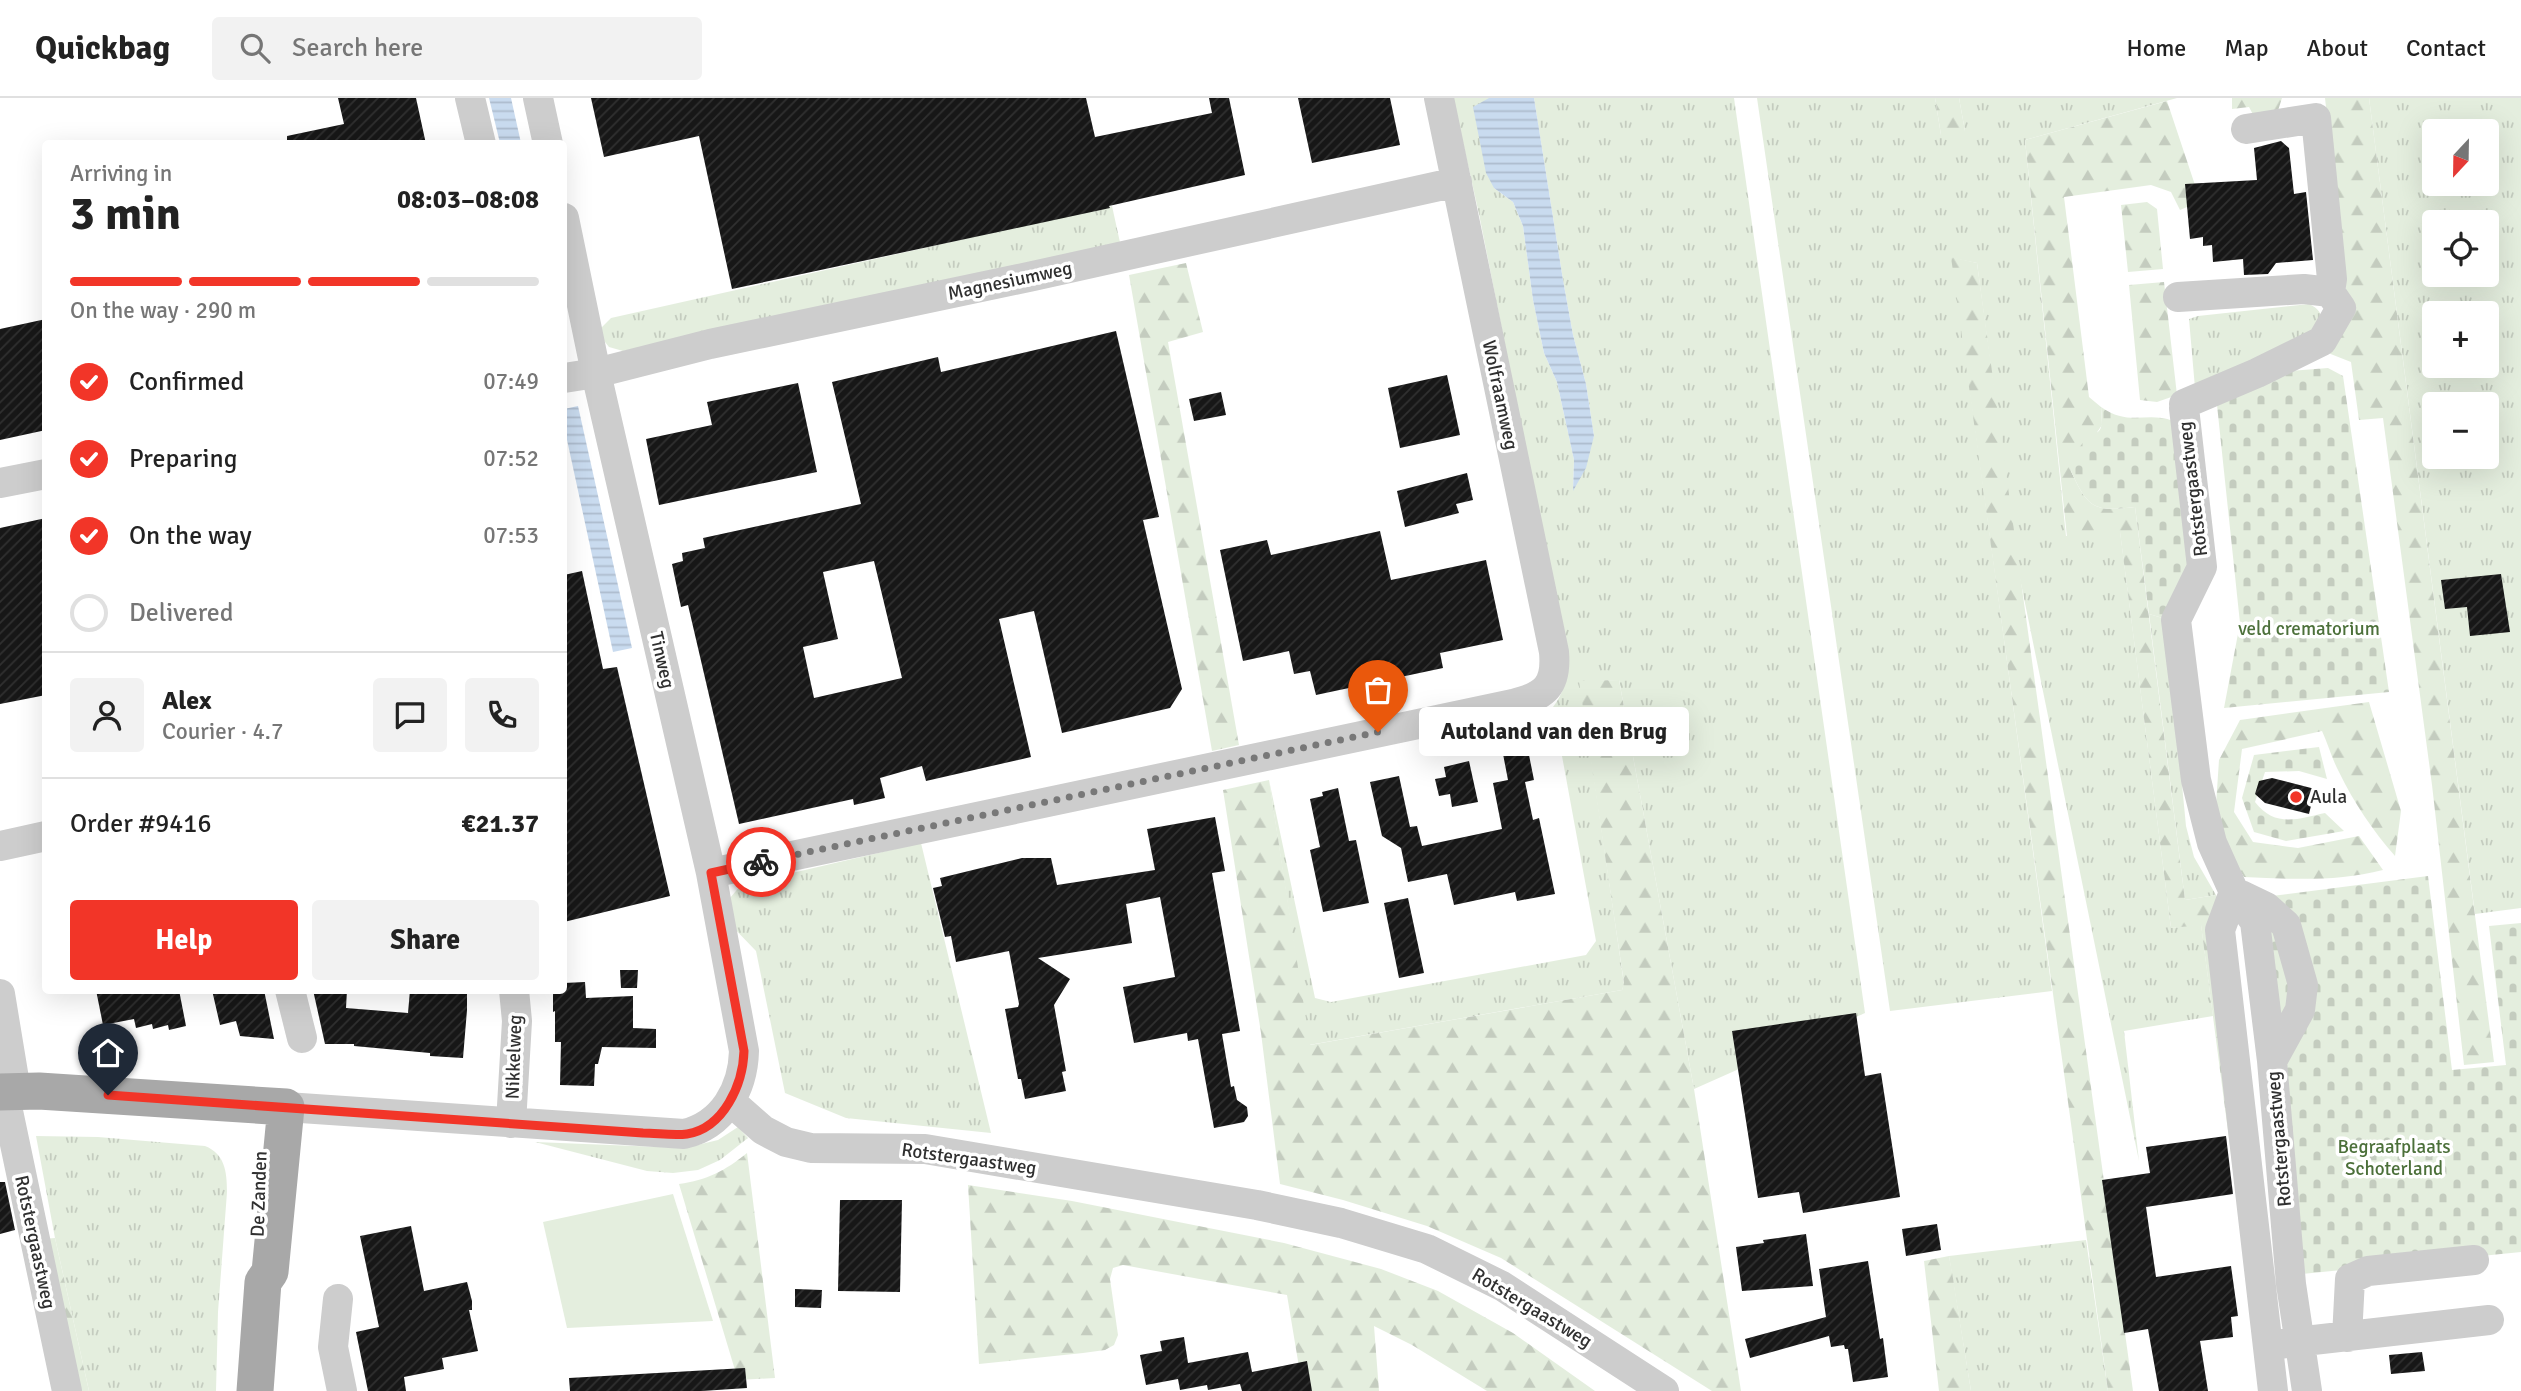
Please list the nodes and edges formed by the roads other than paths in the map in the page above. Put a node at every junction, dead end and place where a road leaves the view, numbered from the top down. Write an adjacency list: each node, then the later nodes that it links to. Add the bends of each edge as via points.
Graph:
1 (470, 98): 5 (street)
2 (538, 98): 6 (street)
3 (1439, 98): 7 (street, Wolfraamweg)
4 (2246, 129): 9 (street, via 2316,118)
5 (480, 140)
6 (547, 140)
7 (1457, 182): 11 (street, Magnesiumweg, via 710,344); 17 (street, Wolfraamweg, via 1555,652 1554,674 1546,690 1534,699 1513,704)
8 (567, 233): 11 (street, Tinweg)
9 (2330, 292): 10 (street, via 2304,289); 18 (street, Rotstergaastweg, via 2341,308 2322,341 2184,406 2202,567 2176,620 2196,780 2212,844)
10 (2178, 297)
11 (596, 373): 12 (street, Magnesiumweg); 17 (street, Tinweg)
12 (567, 378)
13 (42, 475): 14 (street)
14 (0, 483)
15 (42, 837): 16 (street)
16 (0, 846)
17 (711, 873): 24 (street, Tinweg, via 744,1051 743,1068)
18 (2234, 892): 31 (street, Rotstergaastweg, via 2255,922); 32 (street, Rotstergaastweg, via 2220,930)
19 (0, 994): 23 (street, Rotstergaastweg)
20 (291, 994): 22 (street)
21 (514, 994): 26 (street, Nikkelweg)
22 (302, 1038)
23 (7, 1092): 25 (main road); 33 (street, Rotstergaastweg)
24 (730, 1101): 26 (street, via 710,1125 684,1135); 36 (street, Rotstergaastweg, via 763,1129 786,1142 811,1148 925,1149 1256,1205 1341,1223 1427,1249 1502,1286)
25 (274, 1106): 26 (street); 34 (main road, De Zanden, via 257,1190 257,1271 263,1282)
26 (511, 1123)
27 (2474, 1261): 30 (street, via 2368,1271 2350,1279)
28 (338, 1299): 35 (street, via 333,1347)
29 (2489, 1320): 30 (street)
30 (2347, 1337): 31 (street)
31 (2299, 1342): 32 (street); 38 (street, Rotstergaastweg)
32 (2268, 1345): 37 (street, Rotstergaastweg)
33 (67, 1391)
34 (255, 1391)
35 (342, 1391)
36 (1664, 1391)
37 (2273, 1391)
38 (2306, 1391)

